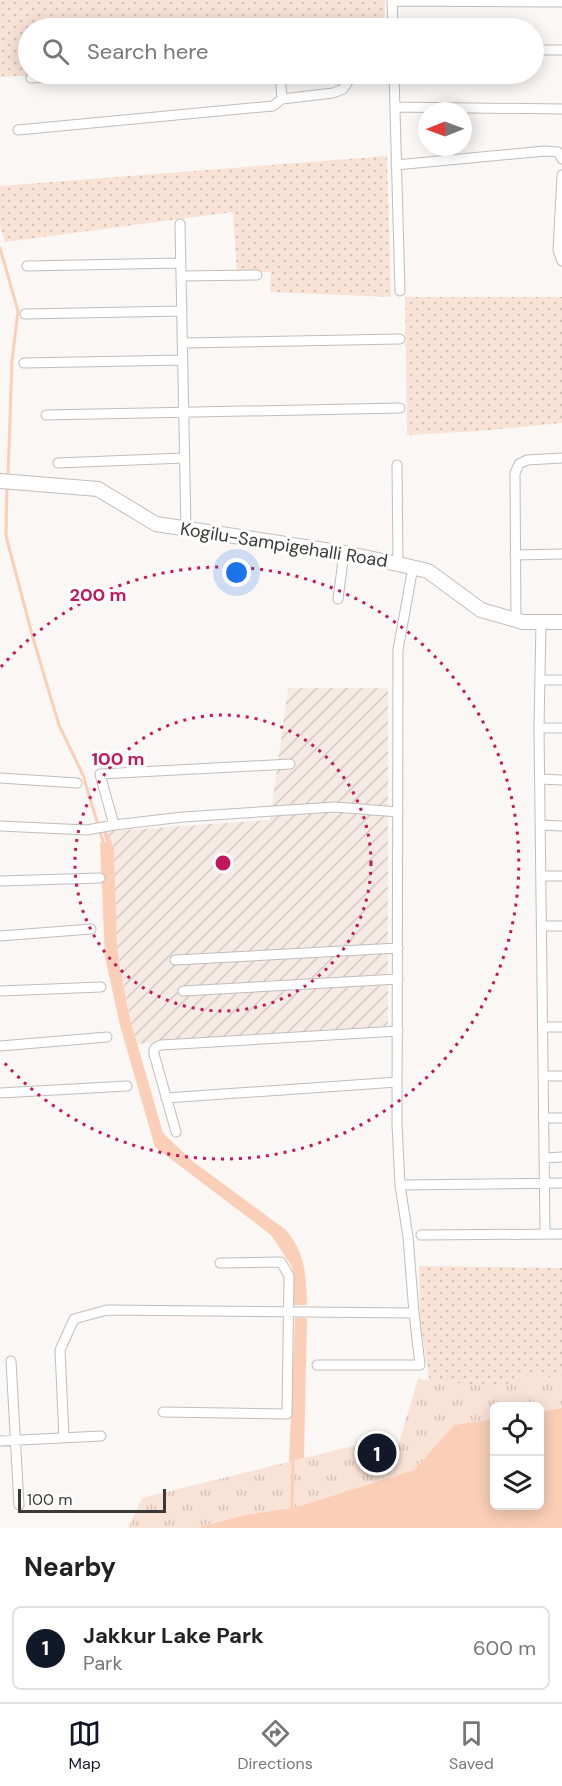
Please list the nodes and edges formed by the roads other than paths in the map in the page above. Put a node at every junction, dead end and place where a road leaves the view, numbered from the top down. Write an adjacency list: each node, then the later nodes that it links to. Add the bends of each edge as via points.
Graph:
1 (392, 1): 2 (street); 3 (street)
2 (562, 2)
3 (393, 18)
4 (544, 50): 5 (street)
5 (562, 50)
6 (281, 84): 9 (street)
7 (346, 84): 9 (street, via 333,93)
8 (394, 84): 10 (street)
9 (282, 99): 12 (street, via 273,106)
10 (395, 107): 11 (street); 14 (street)
11 (562, 109)
12 (18, 130)
13 (562, 159): 14 (street, via 558,152 545,151)
14 (396, 165): 23 (street)
15 (562, 175): 16 (street)
16 (560, 218): 18 (street, via 558,250)
17 (180, 224): 19 (street)
18 (562, 261)
19 (181, 263): 20 (street); 22 (street)
20 (27, 266)
21 (256, 275): 22 (street)
22 (181, 276): 24 (street)
23 (400, 291)
24 (182, 311): 25 (street); 27 (street)
25 (25, 314)
26 (400, 339): 27 (street)
27 (182, 343): 28 (street)
28 (182, 360): 29 (street); 31 (street)
29 (24, 363)
30 (400, 408): 31 (street)
31 (183, 412): 32 (street); 33 (street)
32 (46, 415)
33 (184, 458): 35 (street); 38 (street)
34 (562, 458): 41 (street, via 527,460 514,473)
35 (58, 463)
36 (397, 465): 42 (street)
37 (0, 481): 38 (street, Kogilu-Sampigehalli Road, via 98,489 156,524)
38 (186, 529): 39 (street, Kogilu-Sampigehalli Road)
39 (344, 553): 42 (street, Kogilu-Sampigehalli Road); 44 (street)
40 (562, 554): 41 (street)
41 (515, 555): 45 (street)
42 (398, 564): 43 (street, Kogilu-Sampigehalli Road)
43 (413, 567): 45 (street, Kogilu-Sampigehalli Road, via 428,571 481,610); 57 (street, via 398,650)
44 (338, 599)
45 (516, 620): 46 (street, Kogilu-Sampigehalli Road)
46 (541, 622): 47 (street, Kogilu-Sampigehalli Road); 48 (street)
47 (562, 622)
48 (540, 680): 49 (street); 50 (street)
49 (562, 680)
50 (539, 728): 51 (street); 54 (street)
51 (562, 729)
52 (290, 764): 58 (street, via 100,774)
53 (0, 778): 56 (street)
54 (540, 779): 55 (street); 59 (street)
55 (562, 780)
56 (77, 783)
57 (398, 812): 58 (street, via 335,807); 70 (street)
58 (114, 825): 60 (street, via 87,830)
59 (540, 825): 61 (street); 62 (street)
60 (0, 826)
61 (562, 826)
62 (541, 876): 63 (street); 66 (street)
63 (562, 876)
64 (100, 878): 65 (street)
65 (0, 881)
66 (542, 926): 67 (street); 76 (street)
67 (562, 926)
68 (91, 930): 69 (street)
69 (0, 936)
70 (398, 948): 71 (street); 72 (street)
71 (175, 960)
72 (398, 979): 74 (street); 78 (street)
73 (101, 987): 75 (street)
74 (183, 990)
75 (0, 991)
76 (543, 1027): 77 (street); 81 (street)
77 (562, 1027)
78 (398, 1031): 83 (street); 86 (street, via 161,1045 153,1050)
79 (107, 1037): 80 (street)
80 (0, 1046)
81 (543, 1076): 82 (street); 87 (street)
82 (562, 1076)
83 (398, 1082): 86 (street); 94 (street)
84 (127, 1086): 85 (street)
85 (0, 1093)
86 (166, 1098): 89 (street)
87 (544, 1118): 88 (street); 91 (street)
88 (562, 1118)
89 (176, 1132)
90 (562, 1157): 91 (street)
91 (544, 1158): 93 (street)
92 (562, 1183): 93 (street)
93 (544, 1184): 94 (street); 95 (street)
94 (400, 1185): 100 (street)
95 (545, 1234): 96 (street); 97 (street)
96 (562, 1234)
97 (421, 1235)
98 (220, 1263): 99 (street, via 282,1262 289,1276)
99 (288, 1312): 100 (street); 103 (street, via 287,1414); 105 (street, via 107,1310 74,1319 60,1350)
100 (414, 1313): 102 (street, via 420,1365)
101 (11, 1361): 106 (street)
102 (317, 1365)
103 (163, 1412)
104 (101, 1436): 105 (street)
105 (64, 1438): 106 (street)
106 (15, 1440): 107 (street); 108 (street)
107 (0, 1441)
108 (19, 1505)

